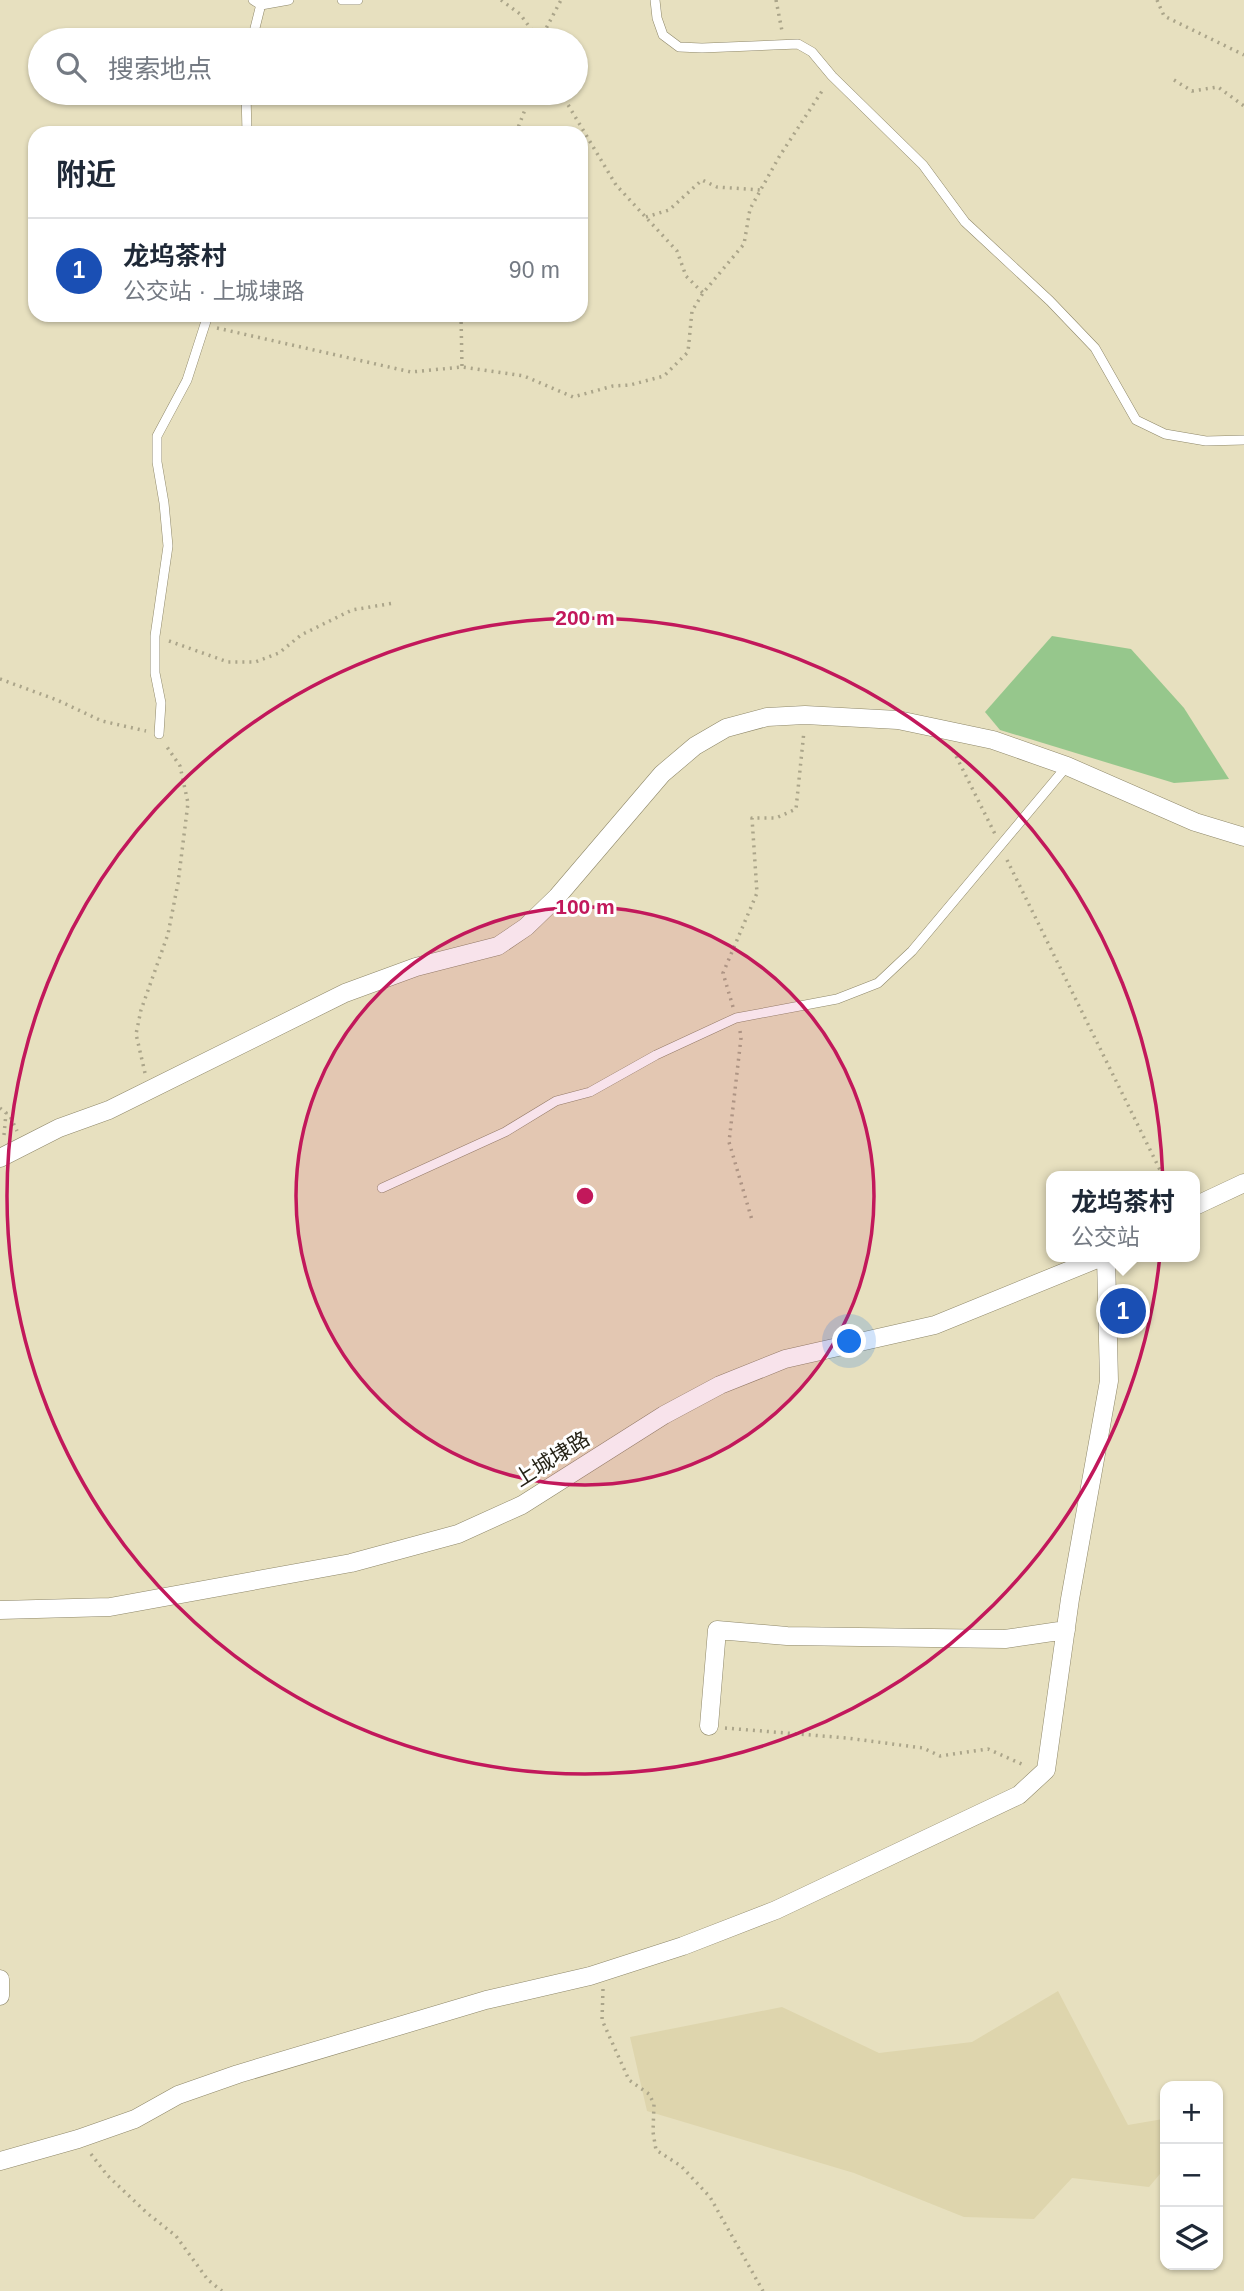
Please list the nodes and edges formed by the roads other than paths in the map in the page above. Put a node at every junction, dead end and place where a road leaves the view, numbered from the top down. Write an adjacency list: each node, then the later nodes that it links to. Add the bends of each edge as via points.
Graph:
1 (289, 0): 5 (lane)
2 (342, 0): 3 (lane)
3 (358, 0)
4 (655, 0): 10 (lane, via 663,36 679,47 784,43 812,52 923,165 965,222 1095,348 1136,420 1165,434 1206,441)
5 (259, 2): 6 (lane)
6 (254, 28)
7 (246, 105): 8 (lane)
8 (247, 126)
9 (205, 322): 11 (lane, via 187,380 157,436 168,546 155,636)
10 (1244, 440)
11 (159, 734)
12 (1067, 766): 13 (street, via 1195,822); 14 (street, via 993,740 898,720 805,715 767,717 726,728 662,774 558,897 498,946 416,967 345,993 109,1110 59,1128); 16 (lane, via 912,951 878,984 837,999 736,1018 656,1055 590,1093 556,1101 505,1132)
13 (1244, 837)
14 (0, 1158)
15 (1244, 1184): 17 (street)
16 (382, 1188)
17 (1200, 1204)
18 (1092, 1262): 20 (street, 上城埭路, via 935,1325 785,1359 720,1385 522,1505 458,1534 351,1563 124,1605)
19 (1104, 1262): 21 (street, via 1109,1381)
20 (0, 1610)
21 (1066, 1630): 22 (street, via 1005,1639 787,1636 717,1630); 25 (street, via 1046,1770 1018,1795 776,1910 683,1946 238,2074 178,2095 135,2119)
22 (709, 1726)
23 (0, 1979): 24 (street)
24 (0, 1996)
25 (0, 2161)

